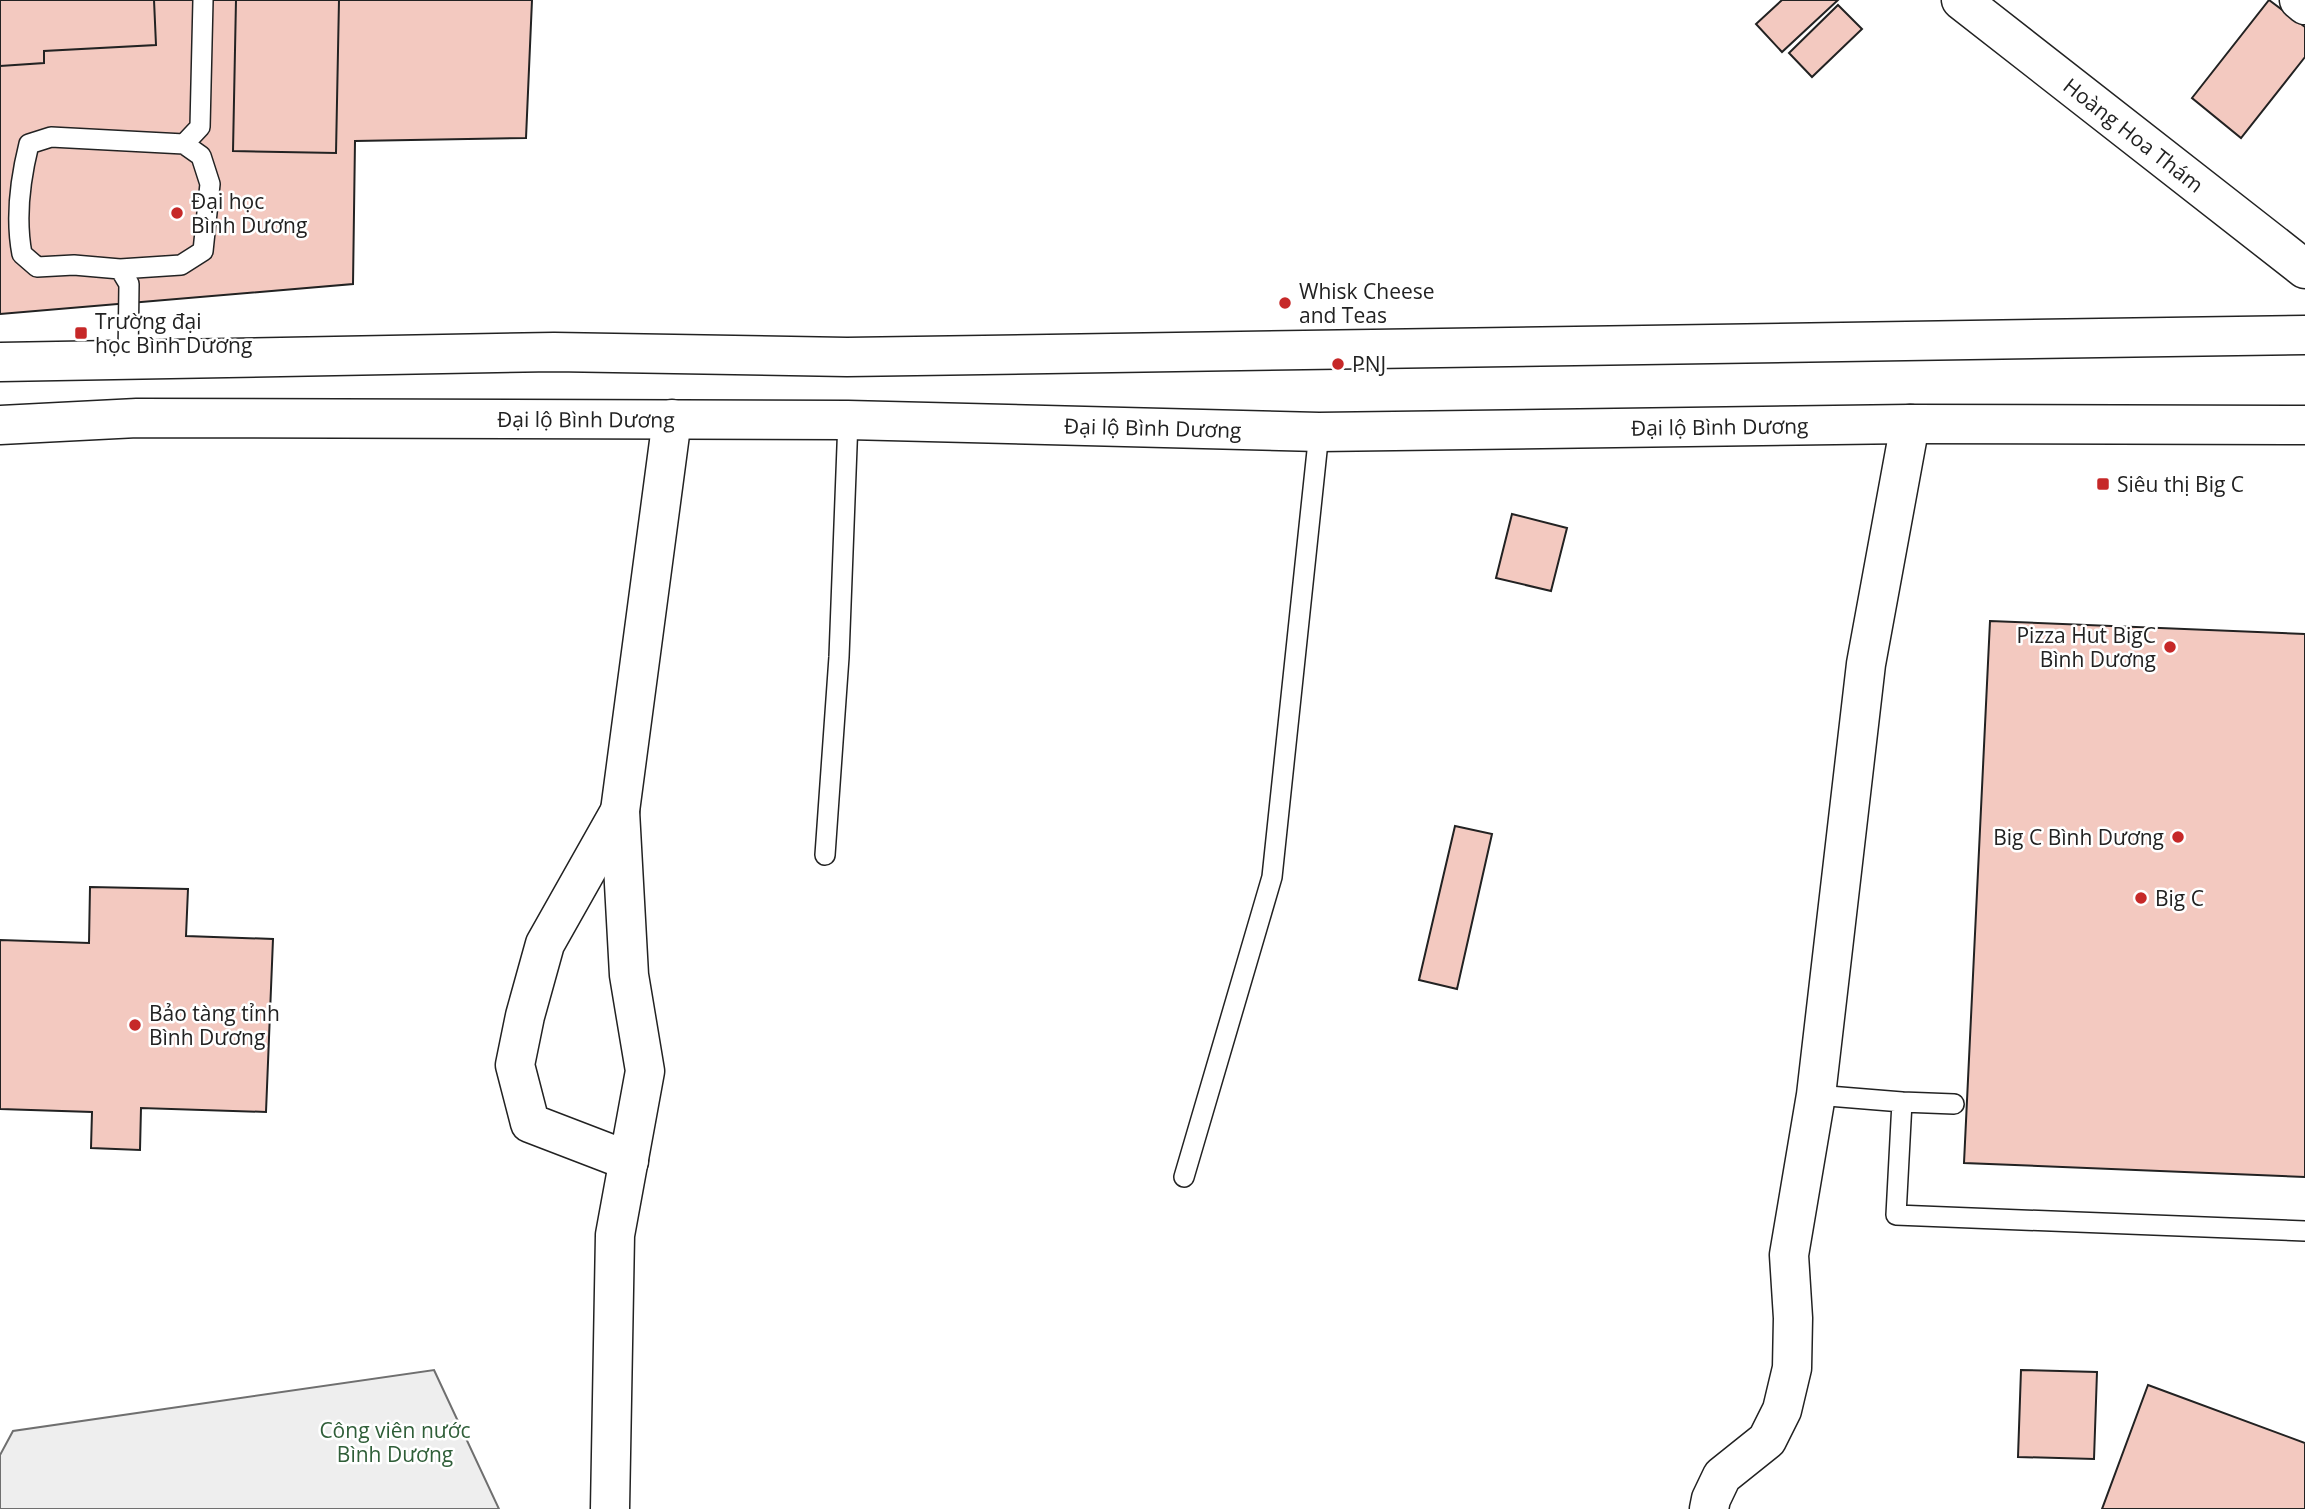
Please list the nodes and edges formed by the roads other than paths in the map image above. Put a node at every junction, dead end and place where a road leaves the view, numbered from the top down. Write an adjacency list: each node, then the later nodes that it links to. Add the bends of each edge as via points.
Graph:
1 (203, 0): 5 (lane, via 200,127)
2 (1961, 0): 6 (main road, Hoàng Hoa Thám)
3 (2299, 0): 4 (main road)
4 (2305, 5)
5 (184, 144): 7 (lane, via 201,156 209,184 203,251 181,265); 7 (lane, via 51,137 29,144 18,230 22,254 37,267)
6 (2305, 269)
7 (120, 270): 9 (lane, via 129,284)
8 (2305, 335): 9 (main road, via 848,357 554,352)
9 (128, 360): 10 (main road)
10 (0, 362)
11 (672, 419): 12 (main road, Đại lộ Bình Dương); 14 (main road, Đại lộ Bình Dương, via 137,418); 17 (main road)
12 (848, 420): 16 (main road, Đại lộ Bình Dương); 18 (lane, via 839,657)
13 (1910, 424): 15 (main road, Đại lộ Bình Dương); 16 (main road, Đại lộ Bình Dương); 19 (main road, via 1866,664)
14 (0, 425)
15 (2305, 425)
16 (1319, 432): 23 (lane, via 1272,877)
17 (620, 811): 22 (main road, via 629,975 645,1071); 22 (main road, via 545,944 516,1065 530,1123)
18 (825, 855)
19 (1816, 1095): 20 (lane); 26 (main road, via 1789,1255 1792,1368 1782,1410 1767,1440 1722,1476)
20 (1902, 1102): 21 (lane); 24 (lane, via 1896,1215)
21 (1954, 1104)
22 (629, 1161): 25 (main road, via 615,1235)
23 (1184, 1177)
24 (2305, 1231)
25 (610, 1509)
26 (1709, 1509)

